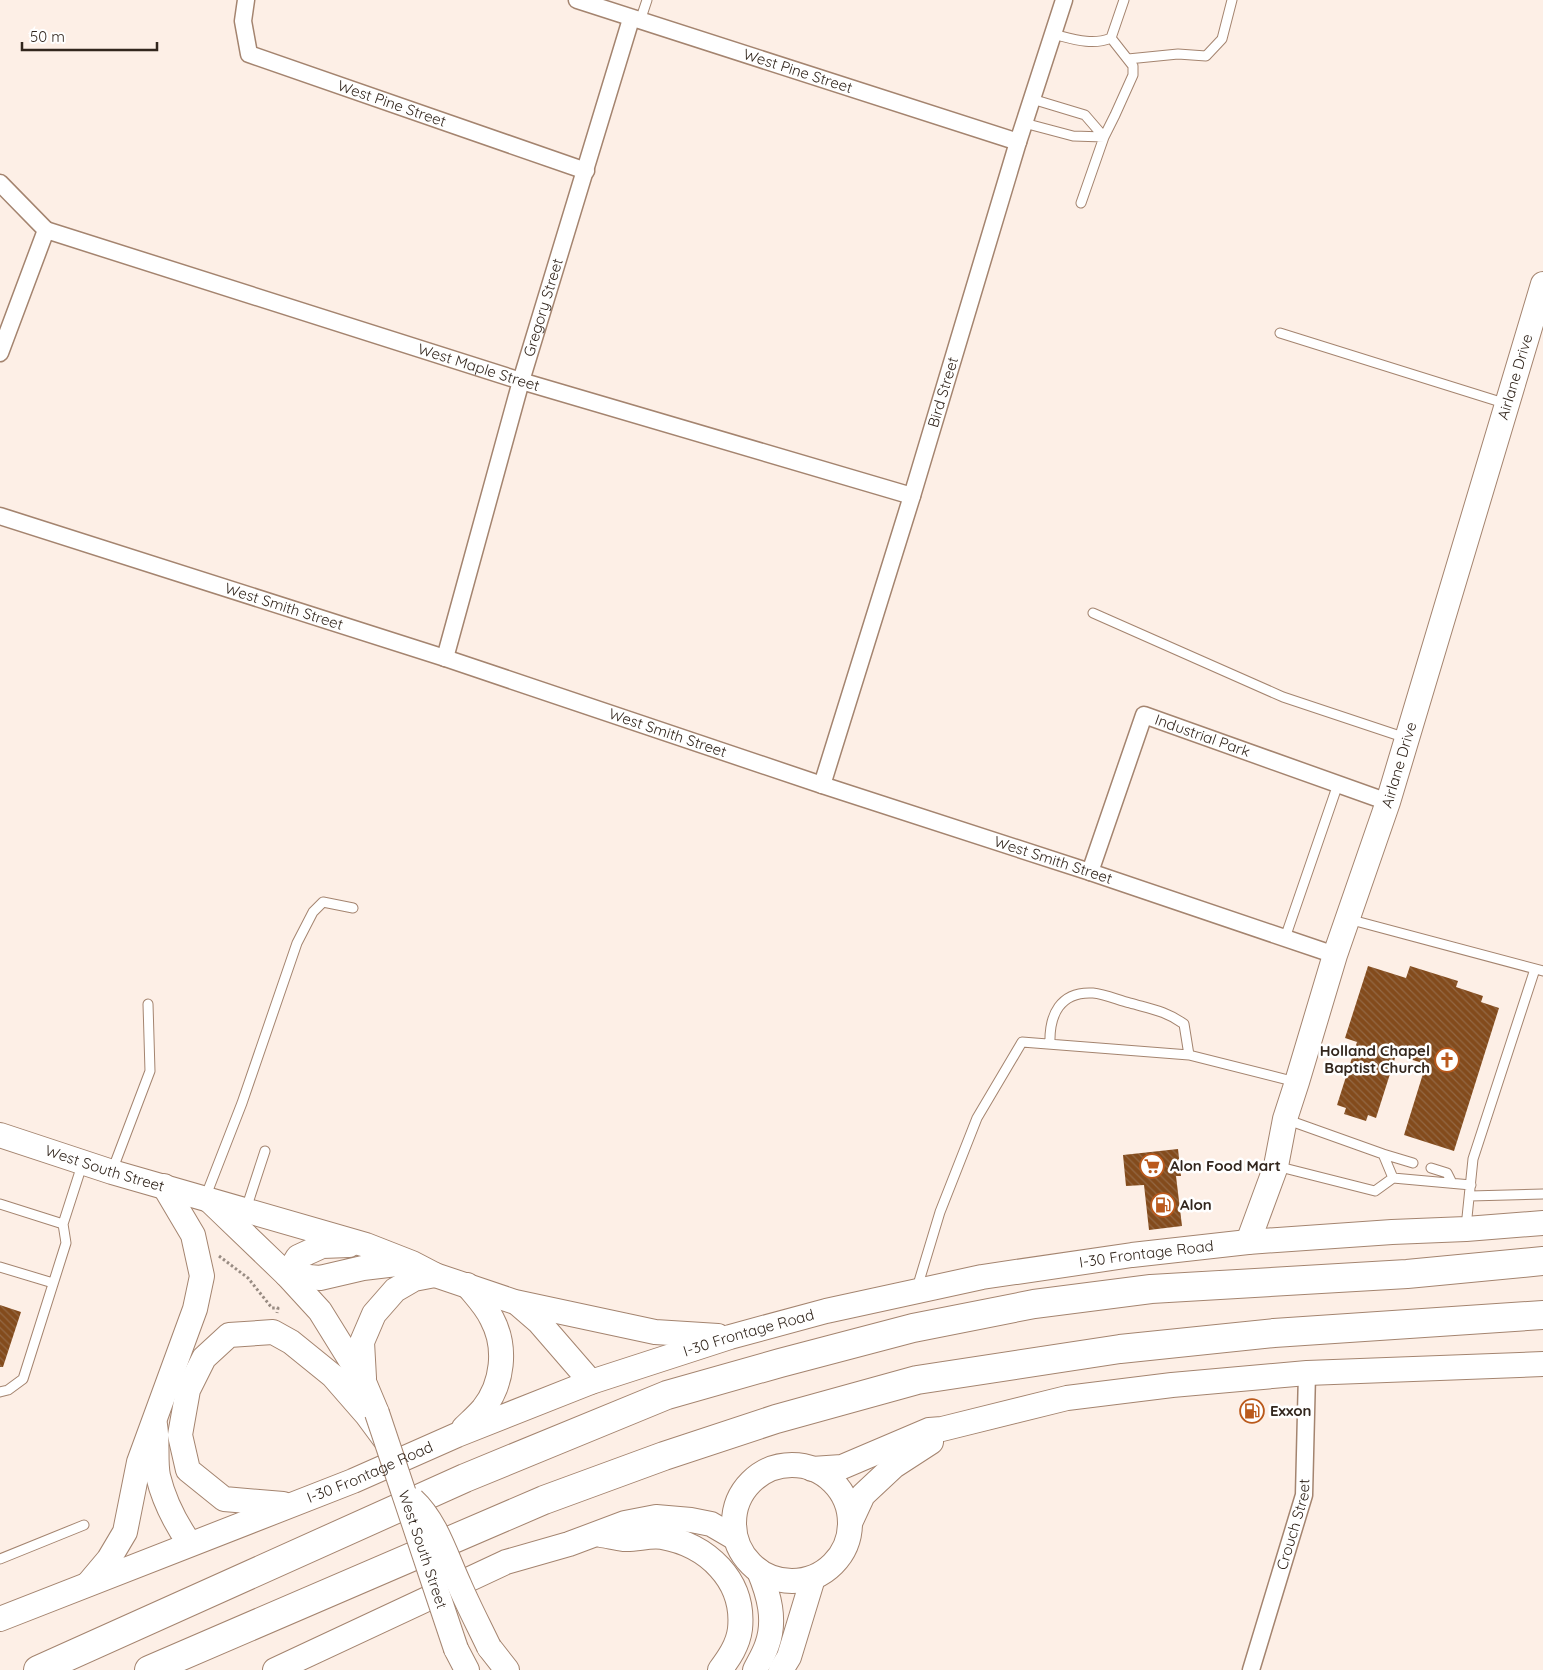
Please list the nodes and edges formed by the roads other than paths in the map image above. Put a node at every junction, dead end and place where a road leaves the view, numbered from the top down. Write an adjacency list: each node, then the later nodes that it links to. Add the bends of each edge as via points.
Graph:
1 (246, 0): 15 (street, West Pine Street, via 243,21 249,54)
2 (577, 0): 7 (street, West Pine Street)
3 (647, 0): 7 (lane)
4 (1064, 0): 8 (street, Bird Street)
5 (1124, 0): 9 (lane)
6 (1232, 0): 10 (lane, via 1222,39 1206,56 1178,54)
7 (636, 20): 14 (street, West Pine Street); 15 (street, Gregory Street)
8 (1053, 34): 9 (lane, via 1089,42); 11 (street, Bird Street)
9 (1111, 38): 10 (lane)
10 (1128, 59): 13 (lane, via 1133,66 1133,74)
11 (1032, 99): 12 (street, Bird Street); 13 (lane, via 1085,115)
12 (1024, 123): 13 (lane, via 1073,136); 14 (street, Bird Street)
13 (1104, 137): 17 (lane)
14 (1018, 142): 24 (street, Bird Street)
15 (586, 172): 22 (street, Gregory Street)
16 (0, 183): 18 (street)
17 (1081, 203)
18 (46, 230): 21 (street); 22 (street, West Maple Street)
19 (1543, 284): 23 (main road, Airlane Drive)
20 (1280, 334): 23 (lane)
21 (0, 353)
22 (521, 381): 24 (street, West Maple Street); 27 (street, Gregory Street)
23 (1507, 404): 28 (main road, Airlane Drive)
24 (912, 496): 30 (street, Bird Street)
25 (0, 516): 27 (street, West Smith Street)
26 (1093, 613): 28 (lane, via 1283,697)
27 (445, 658): 30 (street, West Smith Street)
28 (1407, 738): 31 (main road, Airlane Drive)
29 (1338, 784): 31 (street, Industrial Park); 32 (street, Industrial Park, via 1144,715); 35 (lane)
30 (822, 785): 32 (street, West Smith Street)
31 (1388, 802): 34 (main road, Airlane Drive)
32 (1090, 872): 35 (street, West Smith Street)
33 (353, 908): 57 (lane, via 324,902 313,912 297,943)
34 (1348, 919): 36 (main road, Airlane Drive); 37 (lane)
35 (1285, 938): 36 (street, West Smith Street)
36 (1335, 955): 41 (main road, Airlane Drive)
37 (1539, 970): 53 (lane, via 1473,1159)
38 (148, 1004): 50 (lane, via 150,1071)
39 (1050, 1044): 40 (lane); 40 (lane, via 1049,1028 1061,1002 1078,993 1094,993 1170,1014 1184,1024); 72 (lane, via 1022,1042 977,1118 940,1212)
40 (1188, 1055): 41 (lane)
41 (1296, 1082): 42 (main road, Airlane Drive)
42 (1285, 1119): 45 (lane); 48 (main road, Airlane Drive)
43 (0, 1135): 46 (main road, West South Street)
44 (265, 1151): 59 (lane)
45 (1383, 1154): 47 (lane); 51 (lane)
46 (83, 1162): 50 (main road, West South Street); 61 (lane)
47 (1413, 1163)
48 (1276, 1166): 51 (lane, via 1375,1191); 63 (main road, Airlane Drive)
49 (1431, 1168): 52 (lane, via 1447,1173)
50 (112, 1172): 54 (main road, West South Street)
51 (1392, 1178): 52 (lane)
52 (1452, 1183): 53 (lane)
53 (1471, 1185): 56 (lane)
54 (164, 1186): 57 (main road, West South Street); 81 (main road, via 193,1235 202,1276 196,1309)
55 (1543, 1194): 56 (lane)
56 (1470, 1196): 62 (lane)
57 (207, 1199): 59 (main road, West South Street); 68 (main road, West South Street)
58 (0, 1204): 61 (lane)
59 (246, 1209): 64 (main road, West South Street)
60 (1543, 1223): 62 (main road, I-30 Frontage Road)
61 (63, 1224): 70 (lane, via 66,1243)
62 (1466, 1230): 63 (main road, I-30 Frontage Road)
63 (1248, 1242): 72 (main road, I-30 Frontage Road, via 982,1277)
64 (366, 1245): 66 (main road, West South Street); 68 (main road, via 322,1246 298,1257)
65 (1543, 1261): 98 (highway, via 1407,1274 1151,1289 1034,1304 913,1328 780,1363 667,1395 474,1474)
66 (412, 1263): 68 (main road, via 363,1268 320,1278); 69 (main road, West South Street)
67 (0, 1267): 70 (lane)
68 (287, 1274): 78 (main road, West South Street, via 320,1311)
69 (435, 1274): 71 (main road, West South Street); 78 (main road, via 395,1290 374,1314 362,1342)
70 (53, 1283): 80 (lane, via 23,1379)
71 (468, 1285): 73 (main road, West South Street); 83 (main road, via 485,1306 498,1334 500,1374 483,1410)
72 (916, 1291): 75 (main road, I-30 Frontage Road)
73 (515, 1302): 75 (main road, West South Street, via 655,1332); 79 (main road, West South Street, via 539,1322)
74 (1543, 1315): 99 (highway, via 1274,1333 1120,1349 917,1380 776,1419 544,1500)
75 (730, 1337): 79 (main road, I-30 Frontage Road)
76 (1543, 1364): 77 (main road)
77 (1307, 1373): 82 (main road, via 1172,1384 1067,1398); 106 (street, Crouch Street, via 1304,1495)
78 (364, 1382): 84 (main road, West South Street, bridge)
79 (590, 1382): 83 (main road, I-30 Frontage Road)
80 (0, 1392)
81 (154, 1418): 92 (main road, via 158,1476 175,1522); 96 (main road, via 139,1462 124,1532 109,1559)
82 (942, 1430): 85 (main road, via 929,1430 842,1467); 88 (main road, via 930,1443 894,1466 864,1495)
83 (457, 1434): 87 (main road, I-30 Frontage Road, via 353,1481)
84 (388, 1444): 86 (main road, West South Street, bridge); 87 (main road, via 333,1376 291,1342 273,1332 229,1336 204,1358 188,1390 180,1435 188,1470 224,1499)
85 (812, 1468): 88 (main road, via 835,1484 848,1509); 91 (main road, via 784,1465 770,1469 747,1485 735,1510)
86 (404, 1492): 101 (main road, West South Street, bridge, via 456,1649); 102 (main road, bridge, via 421,1507 432,1524 489,1647)
87 (290, 1504): 92 (main road, I-30 Frontage Road)
88 (850, 1523): 95 (main road, via 840,1556)
89 (84, 1525): 93 (lane)
90 (594, 1533): 91 (main road, via 656,1517 711,1524); 100 (main road, via 569,1544 506,1562); 103 (main road, via 624,1539 660,1537 692,1546 714,1560 733,1587 740,1610 740,1630 732,1653)
91 (735, 1538): 94 (main road, via 740,1551)
92 (190, 1544): 96 (main road, I-30 Frontage Road)
93 (0, 1559)
94 (759, 1572): 95 (main road, via 785,1581); 104 (main road, via 766,1589 772,1626 767,1646)
95 (813, 1578): 105 (main road, via 789,1657)
96 (86, 1586): 97 (main road, I-30 Frontage Road)
97 (0, 1619)
98 (38, 1670)
99 (149, 1670)
100 (275, 1670)
101 (467, 1670)
102 (507, 1670)
103 (720, 1670)
104 (755, 1670)
105 (781, 1670)
106 (1251, 1670)

